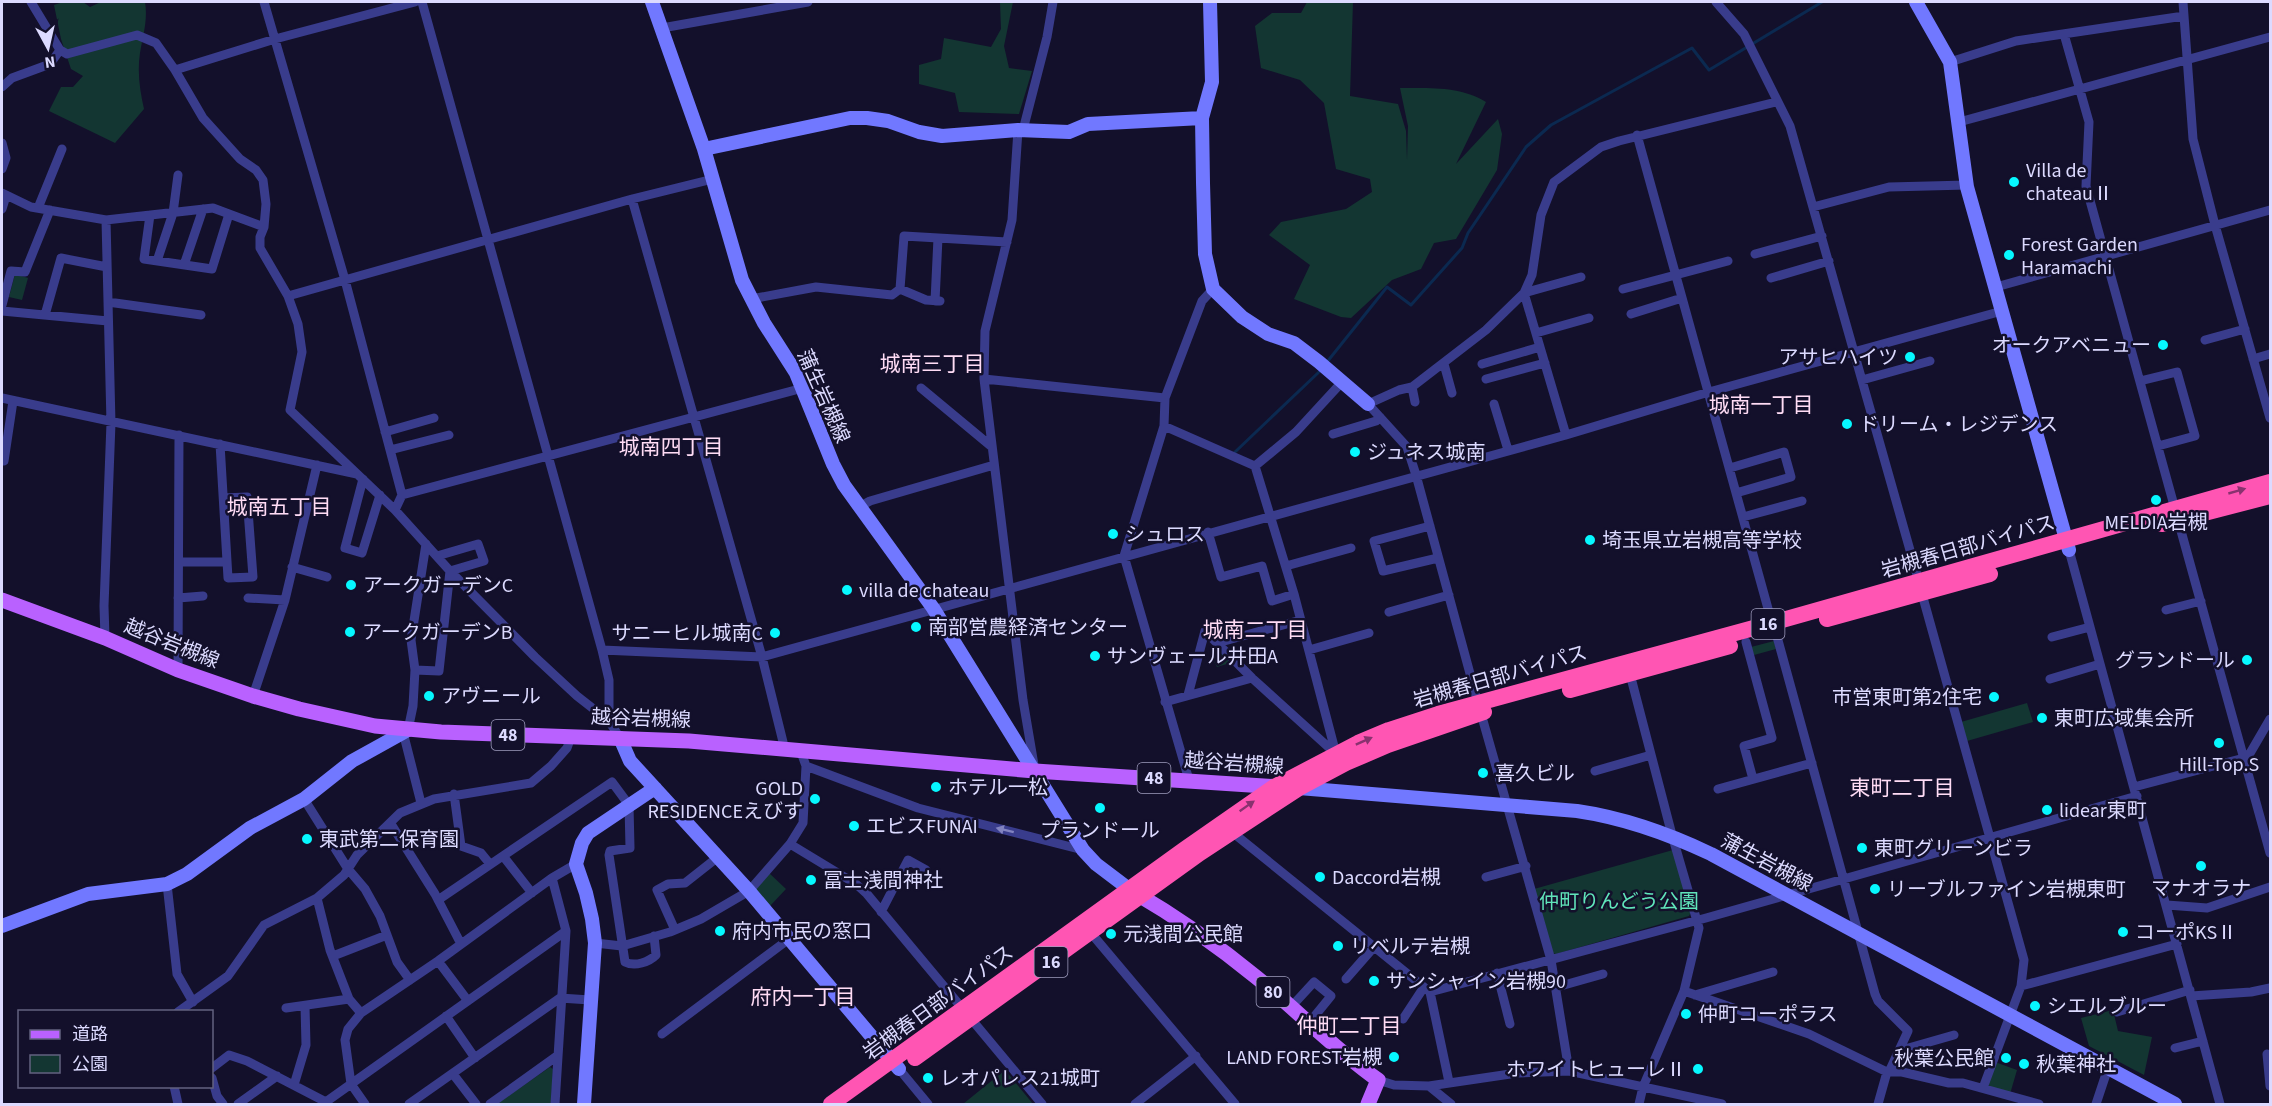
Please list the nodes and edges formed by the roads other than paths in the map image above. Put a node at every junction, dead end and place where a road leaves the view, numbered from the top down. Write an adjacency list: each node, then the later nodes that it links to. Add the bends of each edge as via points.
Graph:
1 (31, 2): 17 (street)
2 (264, 2): 16 (street)
3 (415, 2): 16 (street)
4 (422, 2): 51 (street)
5 (652, 2): 13 (street, 蒲生岩槻線)
6 (808, 2): 13 (street)
7 (1053, 2): 26 (street)
8 (1210, 2): 24 (street, via 1212,82)
9 (1719, 2): 23 (street, via 1744,34)
10 (1916, 2): 19 (street)
11 (2183, 2): 12 (street)
12 (2184, 16): 14 (street); 18 (street)
13 (662, 28): 30 (street, 蒲生岩槻線)
14 (2064, 34): 19 (street, via 2016,41); 22 (street)
15 (2271, 38): 18 (street)
16 (275, 39): 20 (street); 63 (street)
17 (60, 50): 20 (street, via 66,54 137,35 156,43); 21 (street, via 50,64 12,78)
18 (2188, 58): 22 (street); 47 (street, via 2193,139)
19 (1950, 62): 25 (street)
20 (175, 70): 48 (street, via 203,118 263,180)
21 (2, 87)
22 (2080, 89): 25 (street); 54 (street, via 2089,122 2086,186)
23 (1776, 102): 27 (street); 37 (street, via 1790,126)
24 (1202, 118): 26 (street, via 1088,124 1069,132); 66 (street, via 1205,254)
25 (1959, 122): 34 (street)
26 (1020, 130): 30 (street, via 933,135 888,121 850,118); 52 (street)
27 (1637, 135): 60 (street); 68 (street, via 1601,147 1554,182 1541,215 1532,275)
28 (2, 143): 31 (street, via 6,158)
29 (62, 149): 39 (street)
30 (704, 149): 33 (street, 蒲生岩槻線)
31 (2, 169)
32 (178, 175): 43 (street)
33 (713, 179): 36 (street); 71 (street, 蒲生岩槻線, via 734,256)
34 (1967, 185): 37 (street, via 1889,187); 64 (street)
35 (4, 195): 38 (street); 39 (street)
36 (632, 199): 51 (street); 108 (street)
37 (1813, 207): 49 (street)
38 (2, 208)
39 (38, 208): 41 (street)
40 (202, 209): 43 (street); 44 (street); 58 (street)
41 (50, 210): 46 (street); 73 (street, via 25,273 11,271)
42 (2271, 210): 47 (street)
43 (173, 213): 45 (street); 55 (street)
44 (230, 214): 48 (street); 58 (street, via 212,269)
45 (150, 215): 46 (street); 55 (street, via 144,259)
46 (105, 220): 59 (street)
47 (2215, 225): 54 (street); 81 (street)
48 (264, 227): 69 (street, via 260,248)
49 (1822, 236): 53 (street); 57 (street)
50 (938, 238): 52 (street); 65 (street, via 904,236); 65 (street, via 938,301)
51 (488, 240): 63 (street); 125 (street)
52 (1007, 242): 92 (street, via 985,331)
53 (1755, 254)
54 (2106, 256): 64 (street); 95 (street)
55 (157, 261): 58 (street)
56 (1728, 261): 60 (street)
57 (1829, 261): 62 (street); 85 (street)
58 (184, 265)
59 (107, 267): 72 (street); 77 (street, via 61,258)
60 (1676, 275): 67 (street); 70 (street)
61 (1581, 277): 68 (street)
62 (1771, 278)
63 (345, 280): 69 (street); 114 (street)
64 (1996, 287): 75 (street)
65 (900, 289): 71 (street, via 892,295 816,287)
66 (1213, 289): 96 (street, via 1242,318 1268,334 1294,343); 103 (street, via 1202,301)
67 (1623, 289)
68 (1524, 293): 82 (street); 90 (street)
69 (288, 296): 132 (street, via 302,352 290,410)
70 (1682, 298): 76 (street); 100 (street)
71 (751, 299): 98 (street, 蒲生岩槻線)
72 (108, 302): 78 (street); 80 (street)
73 (2, 305)
74 (2, 311): 77 (street)
75 (2002, 311): 85 (street); 148 (street)
76 (1630, 314)
77 (45, 315): 80 (street)
78 (201, 315)
79 (1589, 318): 82 (street)
80 (108, 321): 112 (street)
81 (2245, 329): 83 (street); 87 (street)
82 (1536, 333): 84 (street)
83 (2205, 340)
84 (1540, 348): 89 (street); 91 (street)
85 (1854, 353): 94 (street); 100 (street)
86 (2271, 354): 87 (street)
87 (2253, 359): 111 (street)
88 (1930, 361): 94 (street)
89 (1545, 363): 93 (street); 118 (street)
90 (1444, 364): 97 (street); 101 (street)
91 (1482, 364)
92 (984, 379): 103 (street); 122 (street)
93 (1486, 380)
94 (1862, 380): 160 (street)
95 (2140, 381): 121 (street); 121 (street, via 2177,372 2192,425 2195,436)
96 (1342, 382): 106 (street); 129 (street, via 1296,432)
97 (1412, 387): 105 (street); 106 (street)
98 (803, 388): 108 (street); 140 (street, 蒲生岩槻線, via 833,464)
99 (921, 388): 122 (street)
100 (1709, 392): 118 (street); 130 (street)
101 (1452, 393)
102 (2, 398): 104 (street)
103 (1165, 398): 113 (street)
104 (13, 401): 112 (street); 119 (street)
105 (1415, 402)
106 (1368, 404): 109 (street)
107 (1494, 404): 124 (street)
108 (694, 416): 125 (street); 182 (street)
109 (1380, 417): 115 (street); 131 (street, via 1407,447)
110 (434, 418): 114 (street)
111 (2271, 418)
112 (111, 423): 116 (street); 177 (street)
113 (1164, 426): 129 (street); 151 (street)
114 (385, 432): 123 (street)
115 (1333, 434)
116 (179, 435): 120 (street); 153 (street)
117 (449, 435): 123 (street)
118 (1566, 435): 124 (street)
119 (5, 437): 126 (street)
120 (220, 444): 127 (street); 138 (street)
121 (2158, 446): 142 (street)
122 (992, 447): 128 (street)
123 (390, 450): 136 (street)
124 (1508, 450): 131 (street)
125 (548, 456): 136 (street); 180 (street)
126 (4, 461)
127 (317, 465): 132 (street); 156 (street)
128 (994, 465): 140 (street); 159 (street)
129 (1255, 466): 143 (street)
130 (1730, 468): 134 (street); 134 (street, via 1784,452 1791,477)
131 (1416, 475): 143 (street); 145 (street)
132 (361, 477): 135 (street); 135 (street, via 345,549 362,553)
133 (2271, 482): 142 (highway, 岩槻春日部バイパス / 16, one-way to 133)
134 (1736, 493): 144 (street)
135 (380, 495): 141 (street)
136 (402, 495): 141 (street)
137 (2271, 496): 142 (highway, 岩槻春日部バイパス / 16)
138 (224, 498): 154 (street); 154 (street, via 247,497 253,577 228,578)
139 (1802, 501): 144 (street)
140 (858, 507): 169 (street, 蒲生岩槻線)
141 (395, 510): 147 (street)
142 (2177, 514): 148 (highway, 岩槻春日部バイパス / 16); 168 (street)
143 (1270, 515): 146 (street); 155 (street)
144 (1743, 517): 174 (street)
145 (1430, 526): 152 (street); 152 (street, via 1374,541 1383,571)
146 (1208, 532): 151 (street); 161 (street, via 1221,577 1262,566 1272,601)
147 (426, 544): 150 (street); 185 (street, via 411,640)
148 (2067, 545): 160 (highway, 岩槻春日部バイパス / 16); 173 (street)
149 (1351, 548): 155 (street)
150 (437, 556): 157 (street); 157 (street, via 478,544 484,561)
151 (1124, 556): 159 (street); 191 (street)
152 (1438, 558): 162 (street)
153 (178, 562): 154 (street); 164 (street)
154 (227, 562)
155 (1286, 566): 161 (street)
156 (292, 567): 158 (street); 167 (street)
157 (450, 571): 185 (street, via 439,670); 194 (street, via 535,657)
158 (327, 577)
159 (1010, 588): 169 (street); 204 (street)
160 (1920, 588): 174 (highway, 岩槻春日部バイパス / 16); 221 (street)
161 (1294, 594): 172 (street)
162 (1449, 595): 171 (street); 192 (street)
163 (203, 596): 164 (street)
164 (178, 598): 184 (street)
165 (248, 598): 167 (street)
166 (2, 600): 177 (main road, 越谷岩槻線 / 48)
167 (285, 600): 190 (street)
168 (2201, 601): 170 (street); 201 (street)
169 (933, 608): 182 (street); 204 (street, 蒲生岩槻線)
170 (2166, 610)
171 (1389, 612)
172 (1301, 620): 179 (street); 181 (street)
173 (2090, 627): 176 (street); 183 (street)
174 (1774, 628): 178 (highway, 岩槻春日部バイパス / 16); 192 (highway, 岩槻春日部バイパス / 16); 203 (street)
175 (1369, 633): 181 (street)
176 (2052, 637)
177 (105, 638): 184 (main road, 越谷岩槻線 / 48)
178 (1746, 642): 186 (highway, 岩槻春日部バイパス / 16); 206 (street, via 1772,738 1744,746)
179 (1217, 643): 187 (street); 189 (street, via 1205,631)
180 (602, 650): 182 (street); 194 (street, via 609,680)
181 (1309, 650): 199 (street)
182 (762, 657): 198 (street)
183 (2100, 664): 188 (street); 212 (street)
184 (178, 670): 190 (main road, 越谷岩槻線 / 48)
185 (415, 670): 195 (street, via 413,706)
186 (1630, 674): 192 (highway, 岩槻春日部バイパス / 16); 200 (street)
187 (1252, 678): 189 (street); 199 (street)
188 (2050, 679)
189 (1188, 695): 191 (street)
190 (253, 696): 195 (main road, 越谷岩槻線 / 48, via 309,712)
191 (1165, 702): 207 (street)
192 (1479, 708): 199 (highway, 岩槻春日部バイパス / 16, one-way to 192, via 1389,730); 210 (highway, 岩槻春日部バイパス / 16, via 1346,763); 217 (street)
193 (2271, 719): 201 (street)
194 (609, 721): 197 (street)
195 (406, 731): 196 (main road, 越谷岩槻線 / 48); 214 (street, via 352,761); 215 (street)
196 (571, 737): 197 (main road, 越谷岩槻線 / 48); 213 (street, via 567,747 531,783)
197 (620, 738): 198 (main road, 越谷岩槻線 / 48); 209 (street, via 630,761)
198 (785, 750): 202 (main road, 越谷岩槻線 / 48)
199 (1336, 754): 208 (highway, 岩槻春日部バイパス / 16)
200 (1651, 755): 205 (street); 220 (street)
201 (2244, 758): 212 (street); 224 (street)
202 (804, 759): 204 (main road, 越谷岩槻線 / 48); 222 (street, via 803,823); 223 (street, one-way to 202, via 918,808)
203 (1812, 763): 206 (street); 234 (street)
204 (1035, 771): 207 (main road, 越谷岩槻線 / 48); 223 (street, 蒲生岩槻線)
205 (1595, 771)
206 (1753, 779): 211 (street)
207 (1189, 780): 208 (main road, 越谷岩槻線 / 48)
208 (1274, 787): 210 (main road, 越谷岩槻線 / 48); 239 (highway, 岩槻春日部バイパス / 16, one-way to 208)
209 (654, 788): 216 (street); 226 (street)
210 (1299, 788): 217 (street, 蒲生岩槻線); 219 (highway, 岩槻春日部バイパス / 16)
211 (1718, 789)
212 (2135, 792): 221 (street); 243 (street)
213 (454, 794): 215 (street); 227 (street, via 460,846 481,853)
214 (304, 799): 230 (street); 235 (street, via 250,828)
215 (421, 803): 218 (street, via 400,813)
216 (629, 805): 225 (street, via 612,782); 228 (street, via 588,833); 257 (street, via 630,848 610,851 609,855)
217 (1507, 805): 220 (street, 蒲生岩槻線, via 1605,815); 229 (street)
218 (391, 824): 230 (street, via 357,855); 242 (street)
219 (1232, 832): 239 (highway, 岩槻春日部バイパス / 16); 258 (street)
220 (1672, 835): 240 (street, 蒲生岩槻線); 245 (street)
221 (1990, 837): 234 (street); 267 (street, via 2024,960)
222 (789, 844): 237 (street); 244 (street, via 856,884)
223 (1083, 849): 239 (street, 蒲生岩槻線, via 1096,864)
224 (2271, 854)
225 (503, 856): 227 (street); 238 (street)
226 (718, 857): 237 (street); 247 (street, via 685,883 668,884 657,890)
227 (490, 864): 242 (street)
228 (576, 864): 232 (street); 255 (street)
229 (1526, 866): 233 (street); 260 (street)
230 (348, 869): 241 (street); 251 (street, via 365,889)
231 (926, 870): 244 (street, via 908,860)
232 (552, 878): 238 (street); 248 (street)
233 (1486, 878)
234 (1844, 879): 240 (street); 250 (street)
235 (167, 884): 246 (street, via 87,894); 278 (street, via 177,974)
236 (2271, 887): 243 (street, via 2207,908)
237 (749, 891): 247 (street); 253 (street)
238 (532, 893): 254 (street)
239 (1135, 893): 249 (highway, 岩槻春日部バイパス / 16); 280 (main road, 80, via 1203,936); 286 (highway, 岩槻春日部バイパス / 16)
240 (1787, 895): 245 (street); 250 (street, 蒲生岩槻線)
241 (317, 898): 259 (street); 278 (street, via 264,926 228,976)
242 (438, 900): 254 (street)
243 (2167, 905): 256 (street)
244 (881, 912): 286 (street)
245 (1697, 920): 260 (street); 271 (street, via 1699,928)
246 (2, 926)
247 (675, 930): 252 (street)
248 (566, 931): 274 (street); 277 (street)
249 (1091, 933): 286 (highway, 岩槻春日部バイパス / 16); 298 (street)
250 (1858, 934): 285 (street, 蒲生岩槻線); 295 (street, via 1878,1001 1908,1031)
251 (387, 935): 259 (street); 266 (street, via 397,962)
252 (654, 936): 257 (street); 257 (street, via 656,955 650,961 625,962)
253 (789, 939): 291 (street); 300 (street)
254 (461, 944): 261 (street)
255 (595, 944): 257 (street); 276 (street)
256 (2177, 944): 267 (street); 272 (street)
257 (622, 946)
258 (1374, 947): 265 (street); 270 (street)
259 (333, 956): 275 (street)
260 (1551, 960): 263 (street); 268 (street)
261 (438, 961): 266 (street); 277 (street)
262 (1773, 972): 273 (street)
263 (1497, 973): 270 (street); 290 (street)
264 (1603, 974): 268 (street)
265 (1346, 979)
266 (410, 980): 284 (street)
267 (2020, 986): 285 (street)
268 (1557, 987): 303 (street)
269 (2271, 988): 272 (street, via 2251,993)
270 (1427, 990): 288 (street); 309 (street)
271 (1684, 991): 273 (street); 314 (street)
272 (2190, 993): 283 (street); 293 (street)
273 (1695, 995): 304 (street, via 1809,1034)
274 (560, 998): 276 (street); 297 (street); 299 (street)
275 (349, 999): 279 (street); 284 (street)
276 (590, 1000): 318 (street)
277 (468, 1001): 287 (street)
278 (193, 1002): 282 (street)
279 (305, 1006): 281 (street); 311 (street, via 306,1045)
280 (1291, 1007): 289 (main road, 80); 289 (street, via 1314,982 1331,996)
281 (286, 1008)
282 (180, 1010)
283 (2117, 1012)
284 (361, 1013): 310 (street, via 348,1029 345,1040)
285 (2010, 1014): 302 (street, 蒲生岩槻線); 316 (street)
286 (967, 1015): 300 (highway, 岩槻春日部バイパス / 16); 331 (street)
287 (447, 1016): 299 (street); 310 (street)
288 (1403, 1019)
289 (1310, 1023): 307 (main road, 80)
290 (1510, 1024)
291 (662, 1034)
292 (1954, 1035): 295 (street)
293 (2203, 1041): 294 (street); 341 (street)
294 (2175, 1048)
295 (1898, 1052): 304 (street)
296 (2267, 1054): 313 (street)
297 (557, 1056): 326 (street); 327 (street)
298 (1196, 1056): 332 (street); 333 (street)
299 (475, 1058): 305 (street)
300 (896, 1065): 328 (highway, 岩槻春日部バイパス / 16); 329 (highway, 岩槻春日部バイパス / 16); 330 (street)
301 (213, 1067): 306 (street, via 229,1055)
302 (2108, 1068): 339 (street); 340 (street, 蒲生岩槻線)
303 (1569, 1071): 309 (street); 314 (street)
304 (1888, 1072): 316 (street); 337 (street)
305 (453, 1074): 324 (street); 325 (street)
306 (277, 1076): 311 (street); 322 (street)
307 (1378, 1080): 312 (street, via 1394,1086); 334 (main road)
308 (213, 1082): 321 (street)
309 (1449, 1082): 312 (street)
310 (351, 1084): 317 (street); 323 (street)
311 (294, 1085): 317 (street)
312 (1429, 1086): 319 (street)
313 (2271, 1086)
314 (1643, 1087): 335 (street); 336 (street)
315 (174, 1088): 320 (street)
316 (1983, 1088): 338 (street)
317 (324, 1103)
318 (582, 1103)
319 (1448, 1103)
320 (178, 1104)
321 (223, 1104)
322 (238, 1104)
323 (364, 1104)
324 (409, 1104)
325 (476, 1104)
326 (490, 1104)
327 (555, 1104)
328 (831, 1104)
329 (851, 1104)
330 (928, 1104)
331 (1041, 1104)
332 (1135, 1104)
333 (1235, 1104)
334 (1368, 1104)
335 (1639, 1104)
336 (1722, 1104)
337 (1878, 1104)
338 (2039, 1104)
339 (2096, 1104)
340 (2175, 1104)
341 (2220, 1104)

